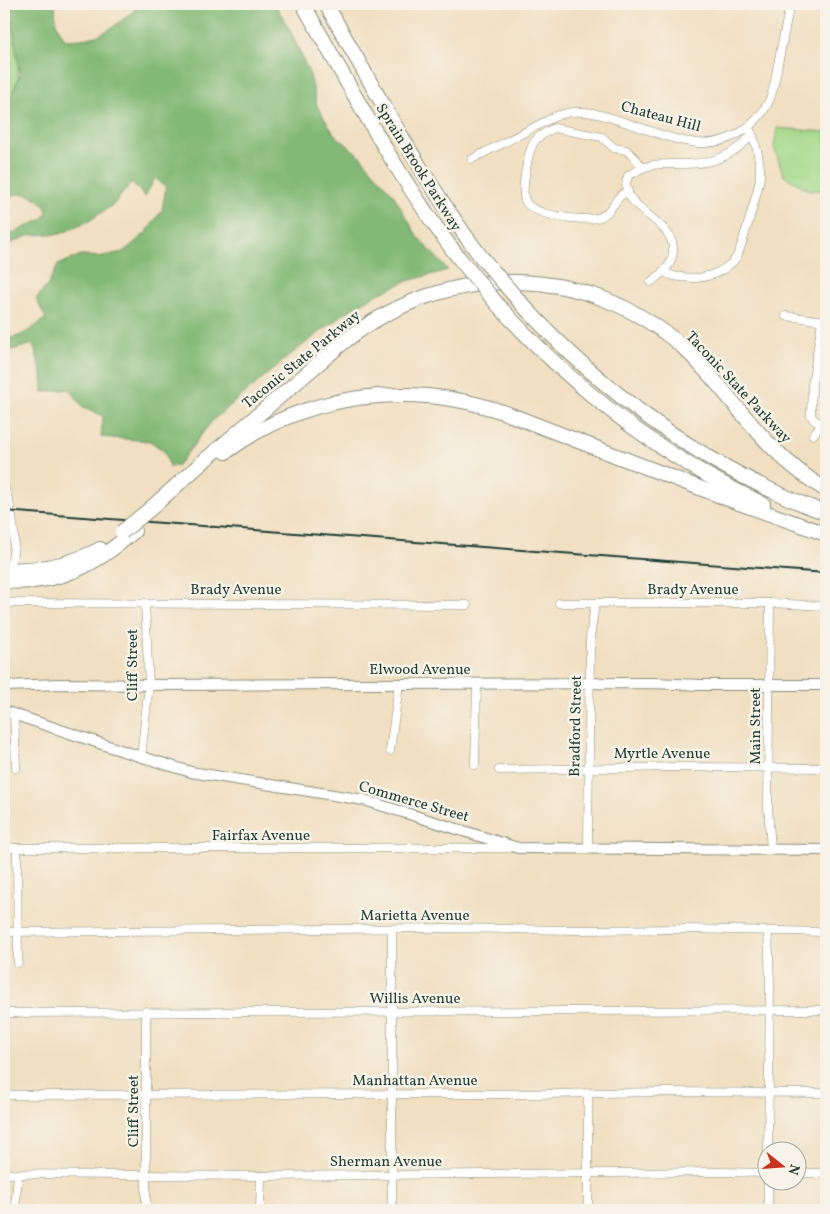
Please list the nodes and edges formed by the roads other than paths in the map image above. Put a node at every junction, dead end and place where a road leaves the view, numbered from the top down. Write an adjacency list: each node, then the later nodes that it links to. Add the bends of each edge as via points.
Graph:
1 (303, 4): 18 (highway, Sprain Brook Parkway, bridge, via 431,221 497,304 532,342 599,402 695,468 742,494)
2 (326, 4): 17 (highway, Sprain Brook Parkway, bridge, via 448,212 482,258 552,335 632,405 709,458)
3 (790, 4): 4 (street, Chateau Hill, via 770,100)
4 (751, 131): 5 (street, Chateau Hill, via 713,142 697,142 595,112 564,112); 6 (street, via 745,143 734,152 715,160); 8 (street, via 760,176 737,256 709,277 677,277)
5 (472, 159)
6 (643, 168): 7 (street, via 628,176); 7 (street, via 626,150 614,148 602,137 554,128 535,140 523,181 528,206 550,215 596,218 606,214 620,194)
7 (628, 191): 8 (street, via 635,203 668,231 672,252 670,263)
8 (663, 271): 9 (street)
9 (651, 282)
10 (786, 316): 11 (street)
11 (824, 321): 12 (street, via 812,385 811,416)
12 (824, 424): 13 (street)
13 (813, 435)
14 (5, 490): 20 (street, via 12,511 14,533 11,562)
15 (826, 490): 16 (highway, Taconic State Parkway, via 778,452 694,358 649,322 613,303 579,291 541,283 502,282 462,286 431,294 372,322 340,345)
16 (155, 509): 19 (highway, Taconic State Parkway, via 229,450 273,424 332,403 408,394 493,408); 20 (highway, Taconic State Parkway, bridge, via 128,532 71,561)
17 (826, 513)
18 (826, 528)
19 (826, 534)
20 (5, 573)
21 (4, 603): 22 (street, Brady Avenue)
22 (144, 603): 26 (street, Brady Avenue); 31 (street, Cliff Street)
23 (559, 603): 25 (street, Brady Avenue)
24 (770, 603): 25 (street, Brady Avenue); 27 (street, Brady Avenue); 32 (street, Main Street)
25 (595, 604): 30 (street, Bradford Street, via 590,638)
26 (467, 605)
27 (826, 606)
28 (399, 684): 29 (street, Elwood Avenue); 31 (street, Elwood Avenue); 37 (street)
29 (477, 684): 30 (street, Elwood Avenue); 39 (street)
30 (590, 684): 32 (street, Elwood Avenue); 41 (street, Bradford Street)
31 (149, 685): 34 (street, Elwood Avenue); 38 (street, Cliff Street)
32 (769, 685): 33 (street, Elwood Avenue); 40 (street, Main Street)
33 (826, 685)
34 (9, 686)
35 (4, 711): 36 (street, Commerce Street)
36 (14, 714): 38 (street, Commerce Street); 42 (street)
37 (390, 751)
38 (140, 757): 47 (street, Commerce Street, via 191,772 364,800)
39 (476, 765)
40 (769, 766): 41 (street, Myrtle Avenue); 43 (street, Myrtle Avenue); 49 (street, Main Street)
41 (588, 767): 44 (street, Myrtle Avenue); 48 (street, Bradford Street)
42 (16, 768)
43 (826, 768)
44 (499, 770)
45 (4, 848): 46 (street, Fairfax Avenue)
46 (17, 848): 47 (street, Fairfax Avenue); 52 (street)
47 (518, 848): 48 (street, Commerce Street)
48 (588, 848): 49 (street, Commerce Street)
49 (771, 850): 50 (street, Commerce Street)
50 (826, 850)
51 (392, 928): 52 (street, Marietta Avenue); 54 (street, Marietta Avenue); 59 (street)
52 (18, 931): 53 (street, Marietta Avenue); 56 (street)
53 (4, 932)
54 (768, 932): 55 (street, Marietta Avenue); 60 (street)
55 (826, 932)
56 (18, 963)
57 (826, 1010): 60 (street, Willis Avenue)
58 (146, 1012): 59 (street, Willis Avenue); 61 (street, Willis Avenue); 66 (street, Cliff Street)
59 (392, 1012): 60 (street, Willis Avenue); 64 (street)
60 (770, 1012): 62 (street)
61 (4, 1013)
62 (769, 1092): 63 (street, Manhattan Avenue); 65 (street, Manhattan Avenue); 68 (street)
63 (826, 1092)
64 (392, 1093): 65 (street, Manhattan Avenue); 66 (street, Manhattan Avenue); 75 (street)
65 (588, 1093): 72 (street)
66 (147, 1094): 67 (street, Manhattan Avenue); 76 (street, Cliff Street)
67 (4, 1095)
68 (768, 1142)
69 (808, 1173): 70 (street)
70 (826, 1173)
71 (4, 1174): 74 (street, Sherman Avenue)
72 (588, 1174): 73 (street, Sherman Avenue); 75 (street, Sherman Avenue); 83 (street)
73 (758, 1174)
74 (18, 1175): 76 (street, Sherman Avenue); 79 (street)
75 (392, 1175): 77 (street, Sherman Avenue); 82 (street)
76 (146, 1176): 77 (street, Sherman Avenue); 80 (street, Cliff Street)
77 (261, 1176): 81 (street)
78 (768, 1192): 84 (street)
79 (15, 1210)
80 (146, 1210)
81 (260, 1210)
82 (392, 1210)
83 (588, 1210)
84 (768, 1210)

